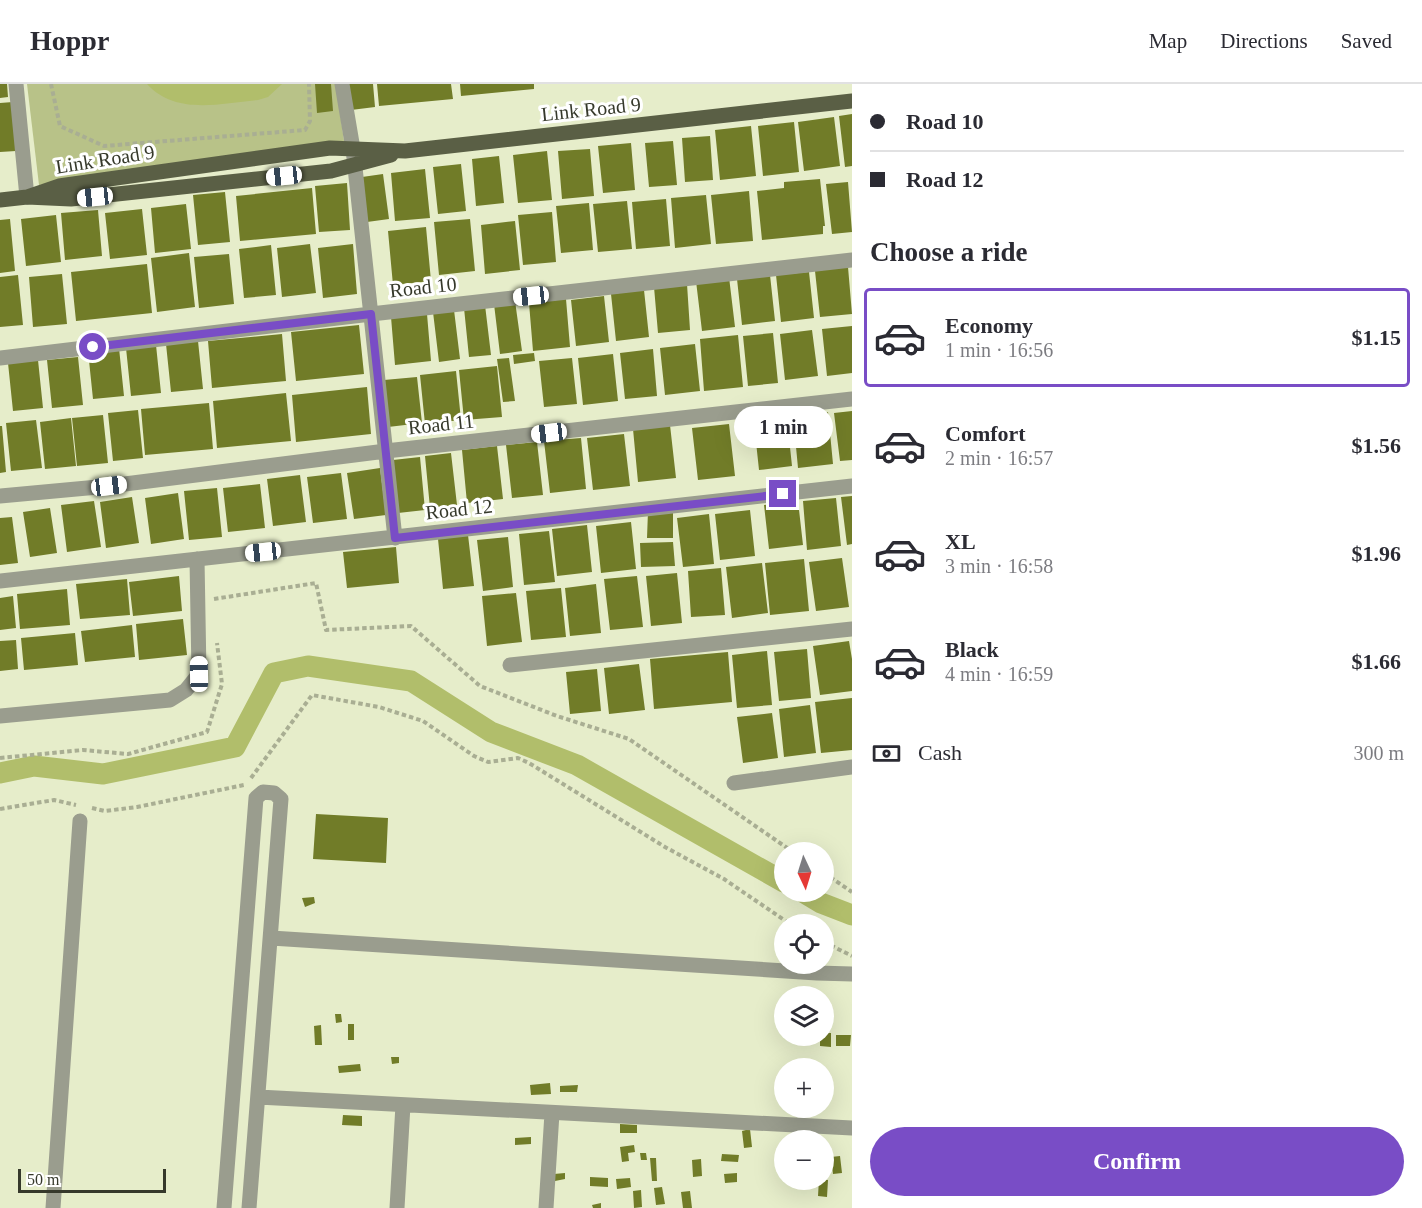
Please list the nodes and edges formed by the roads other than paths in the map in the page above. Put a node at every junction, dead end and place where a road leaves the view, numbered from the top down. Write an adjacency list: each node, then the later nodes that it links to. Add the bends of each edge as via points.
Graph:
1 (16, 84): 7 (street)
2 (342, 84): 4 (street)
3 (852, 100): 5 (main road, Link Road 9)
4 (353, 149): 5 (main road, Link Road 9); 6 (street); 7 (main road, Link Road 9, via 330,148 71,185)
5 (405, 151): 6 (main road, Link Road 9)
6 (354, 165): 7 (main road, Link Road 9, via 331,171 71,200); 10 (street)
7 (27, 196): 8 (main road, Link Road 9)
8 (0, 200)
9 (852, 260): 10 (street, Road 10)
10 (371, 314): 11 (street, Road 10); 13 (street)
11 (0, 358)
12 (852, 399): 13 (street, Road 11)
13 (386, 451): 15 (street, Road 11); 16 (street)
14 (852, 486): 16 (street, Road 12)
15 (0, 496)
16 (395, 538): 17 (street, Road 12)
17 (197, 559): 18 (street, Road 12); 21 (street, via 199,674 186,690 170,700)
18 (0, 581)
19 (852, 629): 20 (street)
20 (510, 665)
21 (0, 716)
22 (852, 767): 23 (street)
23 (734, 783)
24 (80, 820): 31 (street)
25 (271, 938): 26 (street); 27 (street); 32 (street, via 281,799 274,793 263,792 256,798)
26 (852, 974)
27 (258, 1097): 28 (street); 33 (street)
28 (403, 1105): 29 (street); 34 (street)
29 (552, 1113): 30 (street); 35 (street)
30 (852, 1128)
31 (53, 1208)
32 (224, 1208)
33 (249, 1208)
34 (397, 1208)
35 (546, 1208)

